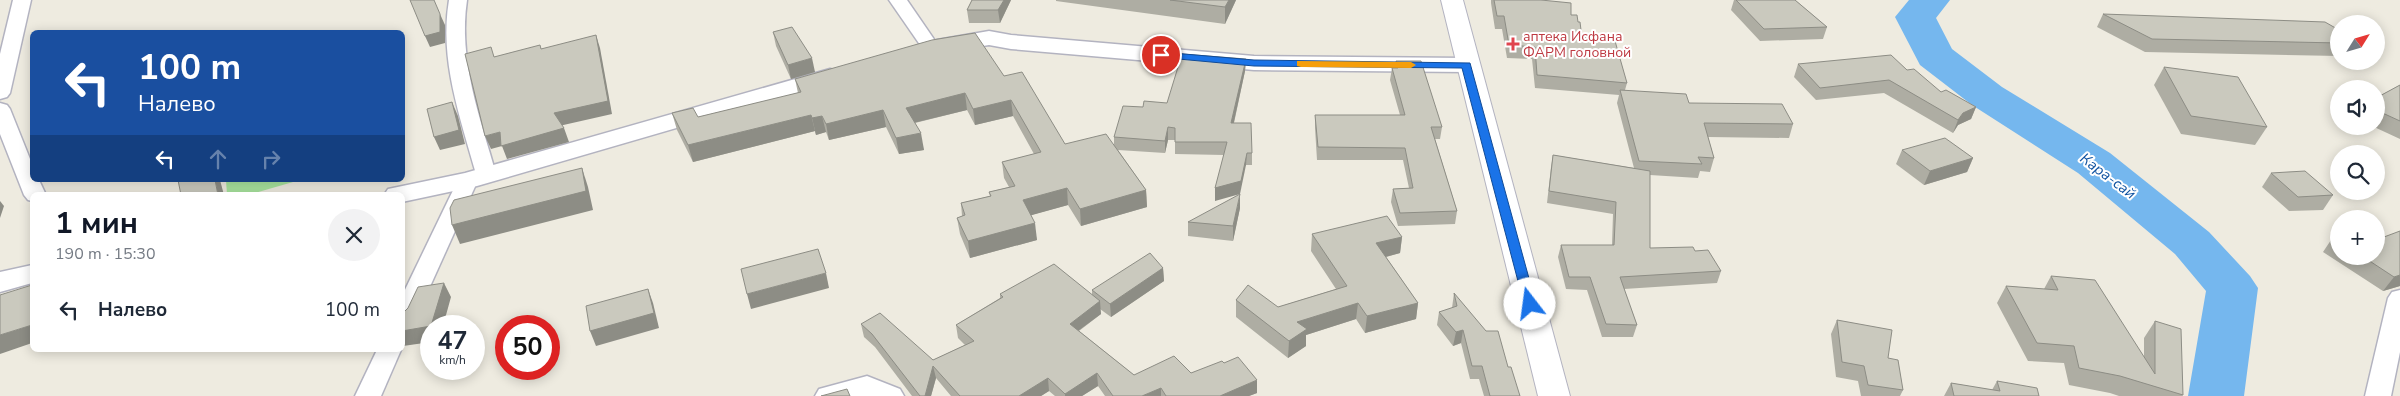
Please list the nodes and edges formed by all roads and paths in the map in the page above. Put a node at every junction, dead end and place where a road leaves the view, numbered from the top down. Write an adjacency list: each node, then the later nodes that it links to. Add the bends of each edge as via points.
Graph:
1 (22, 0): 8 (street)
2 (458, 0): 10 (street, via 454,14 456,57)
3 (898, 0): 5 (street)
4 (1452, 0): 6 (main road)
5 (922, 51): 6 (street, via 989,38 1254,63)
6 (1467, 65): 21 (main road)
7 (856, 69): 10 (street)
8 (0, 93)
9 (0, 109): 11 (street)
10 (477, 177): 12 (street); 16 (street)
11 (34, 192)
12 (405, 193)
13 (30, 274): 14 (street)
14 (0, 282)
15 (2400, 298): 22 (street)
16 (405, 316)
17 (388, 352): 18 (street)
18 (368, 396)
19 (828, 396): 20 (street, via 867,384)
20 (892, 396)
21 (1554, 396)
22 (2378, 396)

